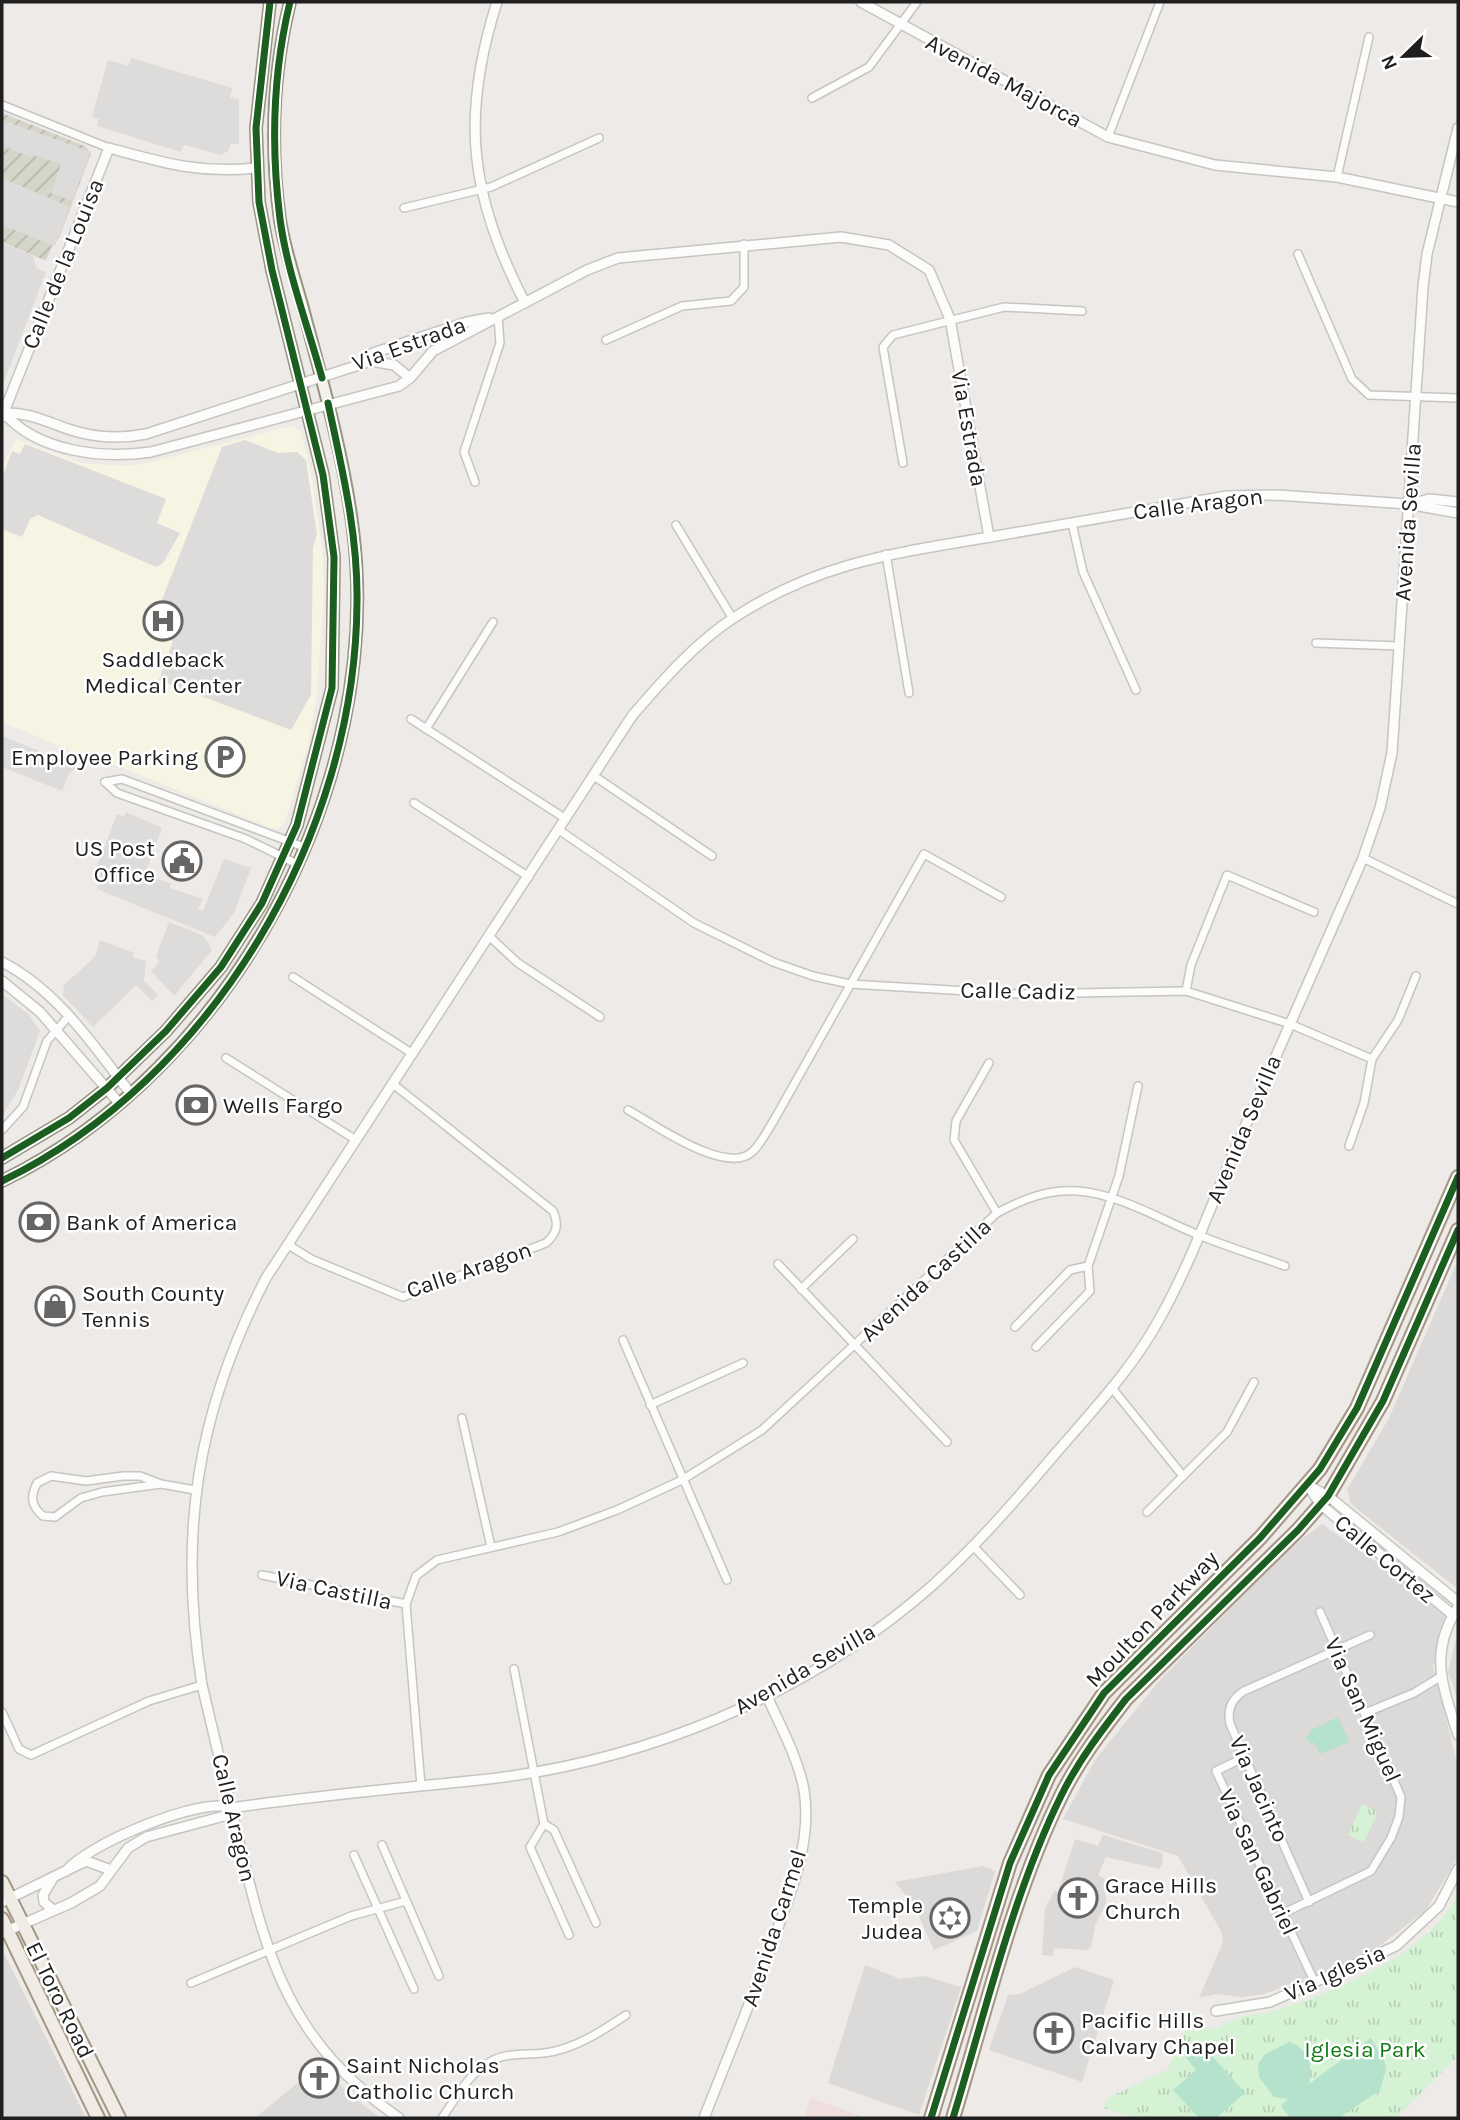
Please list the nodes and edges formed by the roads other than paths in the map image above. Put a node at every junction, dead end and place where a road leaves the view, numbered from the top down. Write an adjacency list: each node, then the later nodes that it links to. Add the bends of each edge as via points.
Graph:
1 (270, 2): 16 (main road, via 259,83)
2 (290, 2): 15 (main road, via 278,75)
3 (497, 2): 18 (street, via 481,52 476,92 474,131)
4 (861, 2): 7 (street, Avenida Majorca)
5 (917, 2): 7 (street, Avenida Majorca)
6 (1160, 2): 12 (street, Avenida Majorca)
7 (900, 25): 9 (street, Avenida Majorca, via 869,67); 12 (street, Avenida Majorca)
8 (1369, 37): 17 (street)
9 (812, 98)
10 (2, 105): 14 (street)
11 (1458, 128): 19 (street, Avenida Sevilla)
12 (1108, 136): 17 (street, Avenida Majorca, via 1215,165)
13 (598, 138): 18 (street)
14 (109, 148): 16 (street, via 190,170); 37 (street, Calle de la Louisa)
15 (276, 167): 16 (street); 30 (main road, via 283,233)
16 (256, 168): 32 (main road, via 272,270)
17 (1337, 177): 19 (street, Avenida Majorca)
18 (481, 190): 21 (street); 24 (street, via 495,239)
19 (1440, 199): 20 (street, Avenida Majorca); 34 (street, Avenida Sevilla, via 1423,287)
20 (1458, 202)
21 (404, 208)
22 (744, 244): 24 (street, Via Estrada, via 618,258); 27 (street, Via Estrada, via 841,237 889,245 929,270); 28 (street, via 744,287 731,301 682,306)
23 (1298, 254): 34 (street, via 1352,379 1369,395)
24 (525, 303): 26 (street, Via Estrada)
25 (1082, 311): 27 (street, via 1004,307)
26 (498, 317): 29 (street, Via Estrada, via 467,322 373,353); 31 (street, Via Estrada, via 432,351); 39 (street, Via Estrada, via 500,343 464,452)
27 (950, 319): 38 (street, via 893,335 883,347); 45 (street, Via Estrada)
28 (606, 340)
29 (371, 360): 30 (street, Via Estrada); 31 (street, via 394,365)
30 (322, 378): 32 (street, Via Estrada); 35 (main road)
31 (410, 378): 35 (street, Via Estrada, via 400,386)
32 (300, 385): 36 (main road); 37 (street, Via Estrada, via 124,439 71,430 24,412)
33 (1458, 398): 34 (street)
34 (1416, 399): 41 (street, Avenida Sevilla)
35 (328, 404): 36 (street, Via Estrada); 60 (main road, via 353,529 356,643 332,771)
36 (306, 409): 37 (street, Via Estrada, via 174,447 121,457 65,448 18,429); 59 (main road, via 323,475 334,557 332,688)
37 (3, 416)
38 (902, 463)
39 (475, 482)
40 (1458, 502): 41 (street, Calle Aragon, via 1429,499)
41 (1408, 504): 42 (street, Calle Aragon); 43 (street, Calle Aragon, via 1227,496); 50 (street, Avenida Sevilla)
42 (1458, 513)
43 (1072, 523): 45 (street, Calle Aragon); 51 (street, via 1083,572)
44 (677, 525): 47 (street)
45 (989, 537): 46 (street, Calle Aragon)
46 (886, 554): 47 (street, Calle Aragon, via 808,579); 52 (street)
47 (733, 618): 55 (street, Calle Aragon, via 673,669 632,716)
48 (493, 622): 54 (street)
49 (1316, 643): 50 (street)
50 (1400, 646): 63 (street, Avenida Sevilla, via 1392,753)
51 (1136, 690)
52 (909, 694)
53 (411, 719): 54 (street)
54 (426, 729): 57 (street)
55 (594, 776): 57 (street, Calle Aragon); 61 (street)
56 (414, 803): 65 (street)
57 (566, 819): 58 (street, Calle Aragon)
58 (559, 830): 65 (street, Calle Aragon); 74 (street, Calle Cadiz, via 722,938 772,962)
59 (289, 843): 60 (street); 62 (main road); 62 (street, via 122,779 105,782 117,793 246,839)
60 (304, 847): 64 (main road)
61 (712, 856)
62 (282, 858): 64 (street); 84 (main road, via 262,903 221,967 166,1031)
63 (1363, 858): 67 (street); 78 (street, Avenida Sevilla)
64 (297, 864): 88 (main road, via 277,911 199,1024)
65 (529, 877): 69 (street, Calle Aragon)
66 (1000, 897): 74 (street, via 923,853)
67 (1458, 904)
68 (1314, 912): 75 (street, via 1227,875 1191,965)
69 (490, 937): 77 (street, via 518,963); 80 (street, Calle Aragon)
70 (2, 962): 76 (street, via 35,983)
71 (1416, 976): 82 (street, via 1398,1020)
72 (293, 977): 80 (street)
73 (2, 981): 79 (street, via 24,996)
74 (850, 984): 75 (street, Calle Cadiz, via 1019,994); 90 (street, via 750,1154 732,1160 709,1155)
75 (1186, 991): 78 (street, Calle Cadiz)
76 (68, 1017): 79 (street); 84 (street)
77 (600, 1017)
78 (1290, 1024): 82 (street); 100 (street, Avenida Sevilla)
79 (56, 1030): 87 (street); 91 (street, via 47,1041 23,1107)
80 (413, 1054): 85 (street, Calle Aragon)
81 (226, 1058): 92 (street)
82 (1372, 1059): 93 (street, via 1364,1103)
83 (989, 1063): 98 (street, Avenida Castilla, via 956,1121 954,1140)
84 (118, 1077): 87 (main road); 88 (street)
85 (393, 1084): 92 (street, Calle Aragon); 102 (street, Calle Aragon, via 553,1211 558,1223 555,1235 546,1243 403,1297 311,1259)
86 (1138, 1086): 97 (street)
87 (107, 1088): 89 (street); 94 (main road, via 69,1118)
88 (131, 1094): 89 (main road)
89 (120, 1104): 96 (main road, via 57,1152)
90 (628, 1110)
91 (2, 1130)
92 (356, 1140): 102 (street, Calle Aragon)
93 (1349, 1146)
94 (2, 1158)
95 (1458, 1177): 120 (main road, Moulton Parkway, via 1356,1408)
96 (2, 1181)
97 (1111, 1198): 98 (street, Avenida Castilla, via 1079,1191 1046,1192); 100 (street, Avenida Castilla); 104 (street)
98 (997, 1213): 109 (street, Avenida Castilla)
99 (1458, 1230): 122 (main road, Moulton Parkway, via 1383,1401)
100 (1198, 1235): 105 (street); 113 (street, Avenida Sevilla, via 1161,1317)
101 (853, 1239): 106 (street)
102 (287, 1244): 121 (street, Calle Aragon, via 247,1315 222,1376)
103 (778, 1264): 106 (street, Avenida Castilla)
104 (1088, 1266): 107 (street, via 1070,1270); 110 (street, via 1090,1291)
105 (1285, 1266)
106 (801, 1289): 109 (street, Avenida Castilla)
107 (1016, 1328)
108 (623, 1340): 114 (street)
109 (855, 1347): 116 (street, Avenida Castilla); 118 (street, Avenida Castilla, via 762,1430)
110 (1036, 1347)
111 (743, 1363): 114 (street)
112 (1254, 1381): 117 (street, via 1227,1432)
113 (1112, 1388): 117 (street); 125 (street, Avenida Sevilla)
114 (650, 1405): 118 (street)
115 (462, 1418): 124 (street)
116 (947, 1442)
117 (1183, 1476): 123 (street)
118 (682, 1480): 124 (street, Avenida Castilla, via 558,1532); 127 (street)
119 (161, 1484): 119 (street, via 141,1476 86,1480 51,1476 37,1483 32,1498 43,1516 55,1517 82,1498); 121 (street)
120 (1308, 1485): 122 (street, Calle Cortez); 167 (main road, Moulton Parkway, via 1126,1669 1066,1746 1020,1837)
121 (195, 1490): 137 (street, Calle Aragon, via 190,1556)
122 (1324, 1500): 129 (street, Calle Cortez); 131 (street, Calle Cortez); 170 (main road, Moulton Parkway, via 1102,1729 1046,1827)
123 (1147, 1512)
124 (491, 1547): 130 (street, Avenida Castilla, via 437,1560 416,1576)
125 (974, 1547): 128 (street); 138 (street, Avenida Sevilla, via 883,1624)
126 (262, 1575): 130 (street, Via Castilla)
127 (727, 1580)
128 (1020, 1595)
129 (1458, 1602)
130 (406, 1604): 144 (street, Avenida Castilla)
131 (1456, 1611): 136 (street, via 1441,1640)
132 (1320, 1612): 134 (street, Via San Miguel)
133 (1370, 1635): 134 (street, Via Jacinto)
134 (1337, 1649): 140 (street, Via San Miguel); 142 (street, Via Jacinto, via 1236,1697 1229,1720)
135 (514, 1669): 143 (street)
136 (1440, 1677): 140 (street); 141 (street)
137 (202, 1685): 139 (street, via 149,1701 31,1755 19,1749); 145 (street, Calle Aragon)
138 (767, 1696): 143 (street, Avenida Sevilla, via 657,1741); 178 (street, Avenida Carmel, via 804,1790 802,1848 797,1876)
139 (2, 1712)
140 (1365, 1713): 157 (street, Via San Miguel, via 1401,1797 1399,1817 1371,1871)
141 (1458, 1735)
142 (1245, 1756): 157 (street, Via Jacinto); 160 (street, Via San Gabriel, via 1216,1770)
143 (533, 1772): 144 (street, Avenida Sevilla); 146 (street)
144 (421, 1786): 145 (street, Avenida Sevilla)
145 (231, 1809): 149 (street, Avenida Sevilla, via 224,1816 146,1838 128,1848); 151 (street, Avenida Sevilla, via 221,1805 156,1822 77,1858); 165 (street, Calle Aragon)
146 (544, 1824): 161 (street, via 554,1830); 164 (street, via 530,1847)
147 (382, 1844): 156 (street)
148 (354, 1855): 159 (street)
149 (111, 1870): 151 (street, via 90,1860); 158 (street, Avenida Sevilla, via 100,1886)
150 (1458, 1870): 154 (street, Via Iglesia)
151 (66, 1871): 152 (street, Avenida Sevilla)
152 (53, 1878): 155 (street, Avenida Sevilla); 158 (street, via 43,1895)
153 (2, 1882): 155 (main road, El Toro Road)
154 (1456, 1882): 169 (street, Via Iglesia, via 1439,1906 1396,1946)
155 (6, 1900): 162 (main road, El Toro Road)
156 (406, 1901): 159 (street); 166 (street)
157 (1309, 1902): 160 (street, Via San Miguel)
158 (53, 1910): 162 (street, Avenida Sevilla)
159 (377, 1911): 165 (street, via 351,1916); 171 (street)
160 (1282, 1914): 169 (street, Via San Gabriel)
161 (596, 1923)
162 (22, 1924): 163 (street, Avenida Sevilla); 175 (main road, El Toro Road)
163 (4, 1928): 174 (main road, El Toro Road)
164 (569, 1935)
165 (267, 1951): 168 (street); 176 (street, Calle Aragon, via 286,1995 324,2052 352,2083)
166 (439, 1976)
167 (975, 1982): 170 (main road); 179 (main road, Moulton Parkway)
168 (191, 1983)
169 (1315, 1983): 172 (street, Via Iglesia, via 1270,2002)
170 (995, 1984): 180 (main road, Moulton Parkway)
171 (414, 1989)
172 (1216, 2011)
173 (626, 2015): 177 (street, via 561,2050 507,2054 490,2063 474,2074)
174 (98, 2118)
175 (119, 2118)
176 (399, 2118)
177 (442, 2118)
178 (704, 2118)
179 (931, 2118)
180 (953, 2118)

